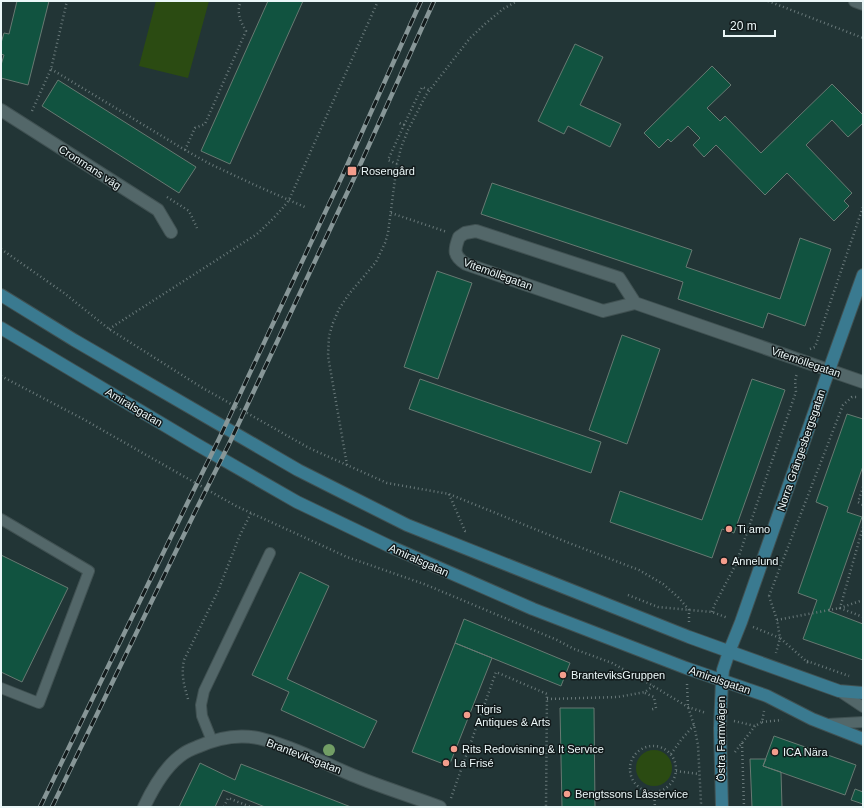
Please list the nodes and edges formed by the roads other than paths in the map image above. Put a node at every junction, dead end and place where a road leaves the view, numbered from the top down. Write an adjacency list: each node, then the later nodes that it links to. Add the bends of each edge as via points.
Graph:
1 (855, 1): 2 (street)
2 (863, 4)
3 (1, 110): 4 (street, Cronmans väg, via 158,210)
4 (171, 232)
5 (863, 275): 9 (main road, Norra Grängesbergsgatan)
6 (1, 296): 13 (main road, via 298,470 407,525)
7 (635, 303): 7 (street, Vitemöllegatan, via 620,278 476,231 458,236 456,253 458,259 466,264 603,311); 9 (street, Vitemöllegatan)
8 (1, 328): 14 (main road, Amiralsgatan, via 304,505 389,546 533,609 668,661)
9 (829, 370): 10 (street, Vitemöllegatan); 13 (main road, Norra Grängesbergsgatan)
10 (863, 382)
11 (1, 519): 15 (lane, via 89,571 39,703)
12 (270, 553): 22 (lane, via 204,691 202,716)
13 (729, 652): 14 (main road, Norra Grängesbergsgatan); 16 (main road)
14 (722, 675): 20 (main road, Amiralsgatan); 25 (main road, Östra Farmvägen)
15 (1, 688)
16 (839, 691): 17 (main road); 18 (lane)
17 (863, 693)
18 (863, 708)
19 (863, 722): 20 (lane)
20 (825, 724): 21 (main road, Amiralsgatan)
21 (863, 739)
22 (212, 741): 23 (street, Branteviksgatan, via 240,737 283,745 358,777); 24 (street, Branteviksgatan, via 183,753 168,767 150,793)
23 (445, 804)
24 (144, 807)
25 (722, 807)

